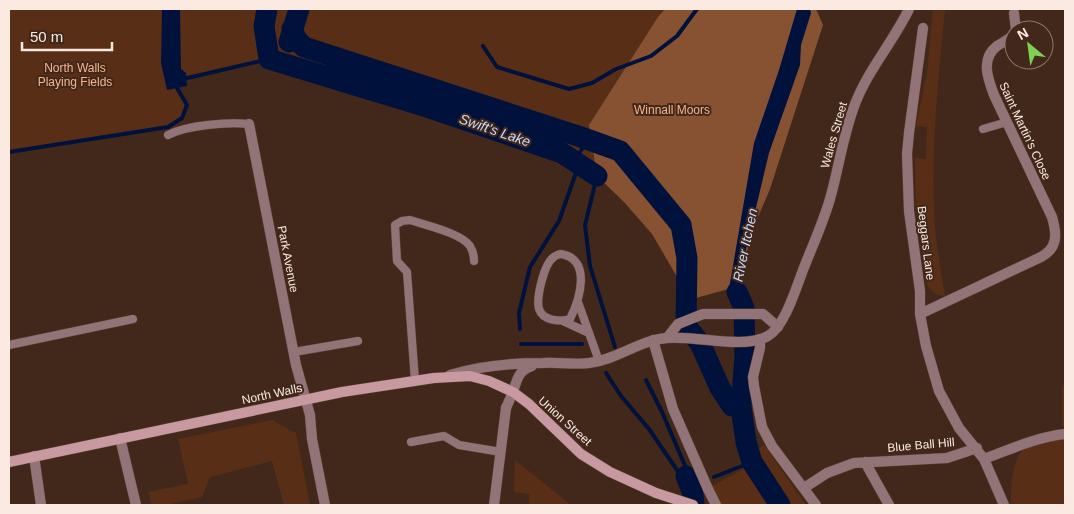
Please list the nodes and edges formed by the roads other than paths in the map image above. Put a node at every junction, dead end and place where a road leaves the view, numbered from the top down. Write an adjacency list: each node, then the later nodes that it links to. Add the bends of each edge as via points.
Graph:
1 (909, 9): 15 (street, Wales Street, via 856,103 842,144 830,200)
2 (1014, 13): 3 (street)
3 (1015, 20)
4 (923, 28): 12 (street, Beggars Lane, via 907,163)
5 (1004, 42): 6 (street, Saint Martin's Close, via 991,52 986,66)
6 (1006, 122): 8 (lane); 12 (street, Saint Martin's Close, via 1052,217 1056,244 1046,255)
7 (249, 124): 9 (lane, via 232,122 177,130); 22 (street, Park Avenue)
8 (983, 130)
9 (168, 135)
10 (474, 261): 26 (lane, via 470,245 460,238 410,220 395,225 397,261 407,272)
11 (578, 302): 14 (lane, via 570,319); 14 (lane, via 582,279 578,262 570,255 554,256 544,271 538,306 541,314); 16 (lane)
12 (920, 314): 32 (street, Beggars Lane, via 939,391 958,428)
13 (133, 319): 21 (lane)
14 (563, 321): 16 (lane)
15 (778, 327): 17 (street, via 763,314 703,314 678,324); 19 (street)
16 (589, 333): 23 (lane)
17 (667, 338): 18 (street, North Walls); 19 (street, North Walls)
18 (653, 340): 23 (street, North Walls); 44 (street, via 673,409)
19 (758, 340): 38 (street, via 760,348 753,377 762,427 772,446)
20 (358, 341): 22 (lane)
21 (9, 345)
22 (294, 352): 28 (street, Park Avenue)
23 (599, 361): 24 (street, North Walls, via 588,364)
24 (543, 363): 25 (street, North Walls, via 463,371); 27 (street, North Walls, via 525,368)
25 (447, 377): 26 (main road, North Walls); 27 (main road, Union Street, via 470,376)
26 (415, 381): 28 (main road, North Walls)
27 (513, 392): 33 (street, North Walls, via 506,408); 43 (main road, Union Street, via 588,458 637,485)
28 (304, 400): 30 (main road, North Walls); 41 (street, Park Avenue, via 310,415)
29 (1065, 434): 35 (street, via 1035,440)
30 (120, 438): 34 (main road, North Walls); 40 (street)
31 (411, 442): 33 (lane, via 444,436 459,445)
32 (977, 448): 35 (street); 37 (street, Blue Ball Hill, via 947,458)
33 (500, 452): 42 (street, North Walls)
34 (34, 456): 36 (main road, North Walls); 39 (street)
35 (984, 459): 47 (street)
36 (9, 462)
37 (865, 462): 38 (street, Blue Ball Hill, via 841,467); 46 (street)
38 (804, 488): 45 (street)
39 (41, 505)
40 (136, 505)
41 (325, 505)
42 (494, 505)
43 (693, 505)
44 (716, 505)
45 (816, 505)
46 (889, 505)
47 (1004, 505)

